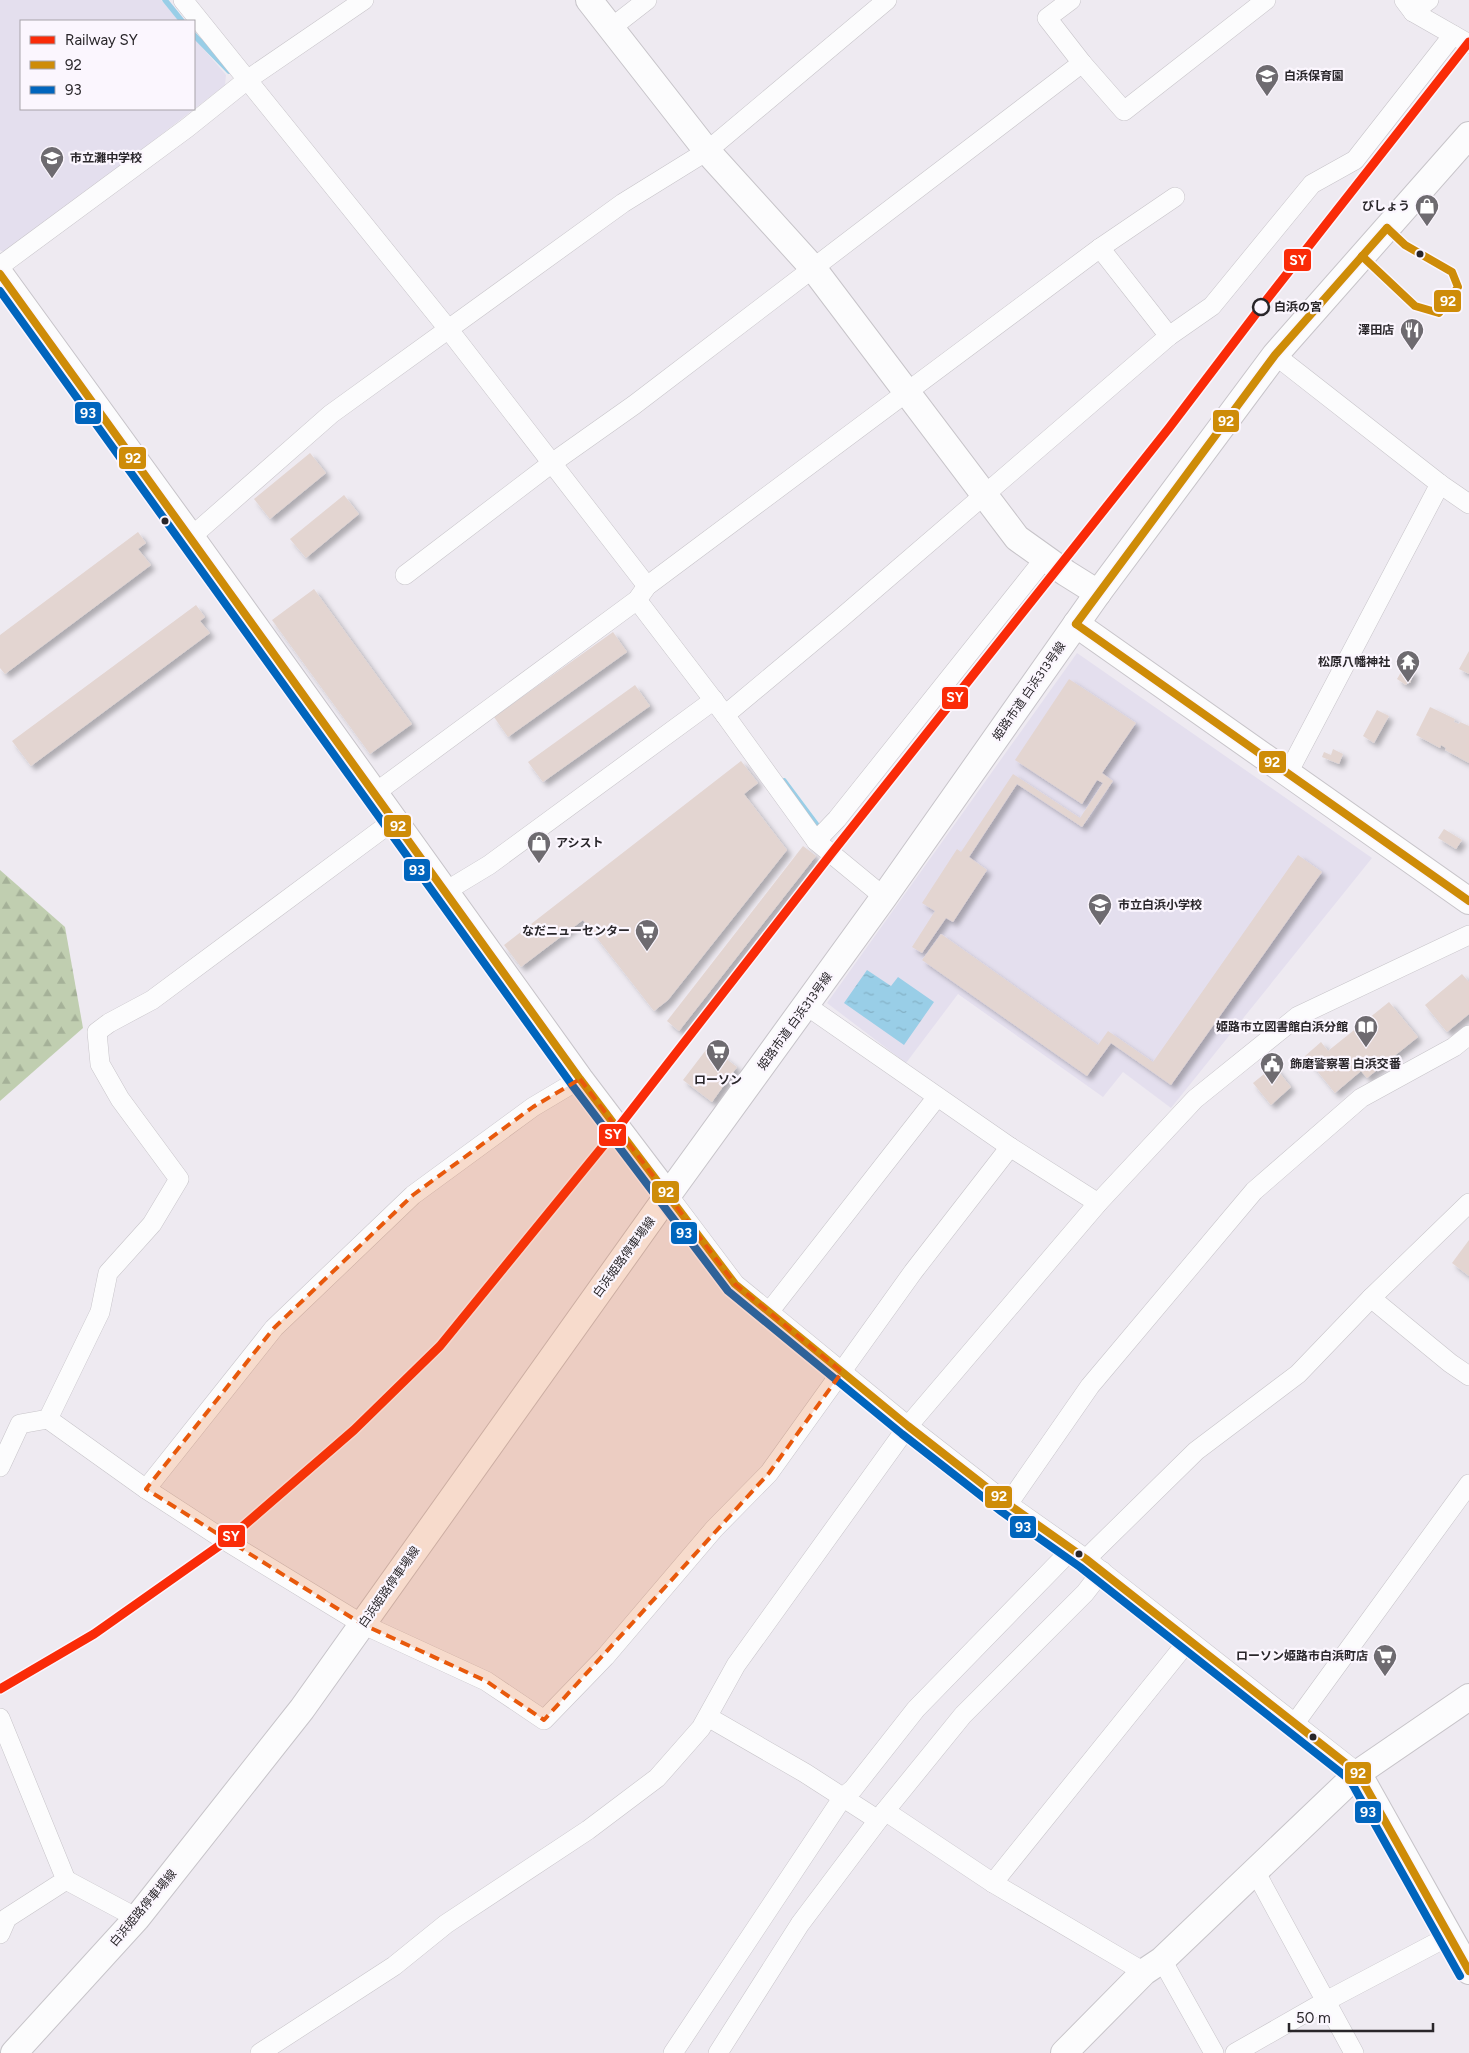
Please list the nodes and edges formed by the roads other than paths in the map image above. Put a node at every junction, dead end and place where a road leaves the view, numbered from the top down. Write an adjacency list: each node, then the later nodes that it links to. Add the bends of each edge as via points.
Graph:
1 (183, 0): 13 (street)
2 (364, 0): 13 (street)
3 (589, 0): 10 (street)
4 (647, 0): 10 (street)
5 (887, 0): 15 (street)
6 (1071, 0): 12 (street, via 1047,18)
7 (1266, 0): 12 (street, via 1124,110)
8 (1429, 0): 9 (street)
9 (1409, 6): 11 (street)
10 (611, 28): 15 (street)
11 (1461, 39): 22 (street, via 1355,160 1312,184 1212,306)
12 (1082, 63): 19 (street)
13 (241, 85): 18 (street); 21 (street)
14 (1469, 135): 23 (street, 姫路市道 白浜313号線)
15 (707, 151): 19 (street); 21 (street, via 623,203)
16 (1175, 197): 17 (street)
17 (1100, 248): 22 (street); 24 (street)
18 (0, 266)
19 (813, 268): 24 (street); 25 (street, via 634,405)
20 (0, 274): 29 (street)
21 (449, 330): 25 (street); 29 (street, via 331,414)
22 (1169, 336): 27 (street)
23 (1275, 356): 26 (street); 33 (street, 姫路市道 白浜313号線)
24 (907, 393): 27 (street); 32 (street)
25 (552, 463): 31 (street); 32 (street)
26 (1440, 484): 28 (street); 37 (street)
27 (984, 496): 30 (street, via 1017,538); 36 (street)
28 (1469, 504)
29 (191, 537): 38 (street)
30 (1045, 558): 33 (street); 40 (street)
31 (405, 576)
32 (642, 593): 35 (street); 38 (street)
33 (1098, 593): 34 (street, 姫路市道 白浜313号線)
34 (1076, 624): 37 (street); 42 (street, 姫路市道 白浜313号線)
35 (714, 700): 36 (street); 41 (street, via 489,865)
36 (725, 715): 40 (street)
37 (1288, 773): 43 (street)
38 (374, 793): 39 (street)
39 (393, 821): 41 (street); 57 (street, via 152,1000 97,1032 100,1064 120,1099 179,1179 152,1224 108,1273 100,1312)
40 (816, 841): 42 (street)
41 (446, 891): 47 (street)
42 (884, 897): 45 (street, 姫路市道 白浜313号線)
43 (1469, 901)
44 (1469, 935): 51 (street, via 1298,1016 1195,1099)
45 (807, 1006): 48 (street); 50 (street, 姫路市道 白浜313号線)
46 (1469, 1035): 62 (street, via 1454,1047 1361,1098 1254,1191 1090,1386)
47 (580, 1079): 50 (street); 61 (street, via 533,1107 412,1195 274,1328)
48 (937, 1097): 49 (street); 54 (street)
49 (1010, 1147): 51 (street); 55 (street, via 913,1272)
50 (668, 1195): 54 (street, via 735,1284); 65 (street, 白浜姫路停車場線)
51 (1098, 1203): 58 (street)
52 (1469, 1203): 53 (street)
53 (1371, 1298): 56 (street); 63 (street, via 1298,1374 1196,1451)
54 (769, 1312): 55 (street)
55 (842, 1372): 58 (street); 65 (street, via 769,1473 714,1529 604,1657 544,1720 486,1681)
56 (1469, 1376)
57 (48, 1420): 59 (street, via 20,1424); 61 (street)
58 (908, 1426): 62 (street); 68 (street, via 736,1664)
59 (0, 1467)
60 (1469, 1484): 70 (street)
61 (146, 1489): 65 (street)
62 (1008, 1504): 63 (street)
63 (1079, 1554): 64 (street); 72 (street, via 916,1708 853,1789)
64 (1102, 1571): 66 (street); 73 (street, via 1085,1593 964,1715)
65 (362, 1624): 77 (street, 白浜姫路停車場線, via 302,1709)
66 (1188, 1641): 70 (street); 76 (street)
67 (1469, 1697): 71 (street)
68 (708, 1717): 72 (street); 85 (street, via 657,1778 588,1830 446,1924 394,1966)
69 (0, 1718): 75 (street)
70 (1295, 1723): 71 (street)
71 (1358, 1773): 74 (street); 79 (street)
72 (843, 1797): 73 (street); 86 (street)
73 (881, 1815): 76 (street); 87 (street, via 800,1924)
74 (1255, 1870): 80 (street); 82 (street)
75 (66, 1880): 77 (street); 78 (street, via 7,1918)
76 (992, 1883): 80 (street)
77 (137, 1918): 84 (street, 白浜姫路停車場線)
78 (0, 1934)
79 (1449, 1936): 81 (street); 82 (street)
80 (1153, 1966): 83 (street); 88 (street)
81 (1469, 1971)
82 (1326, 2001): 89 (street); 90 (street)
83 (1207, 2050)
84 (14, 2053)
85 (260, 2053)
86 (673, 2053)
87 (718, 2053)
88 (1064, 2053)
89 (1235, 2053)
90 (1354, 2053)

